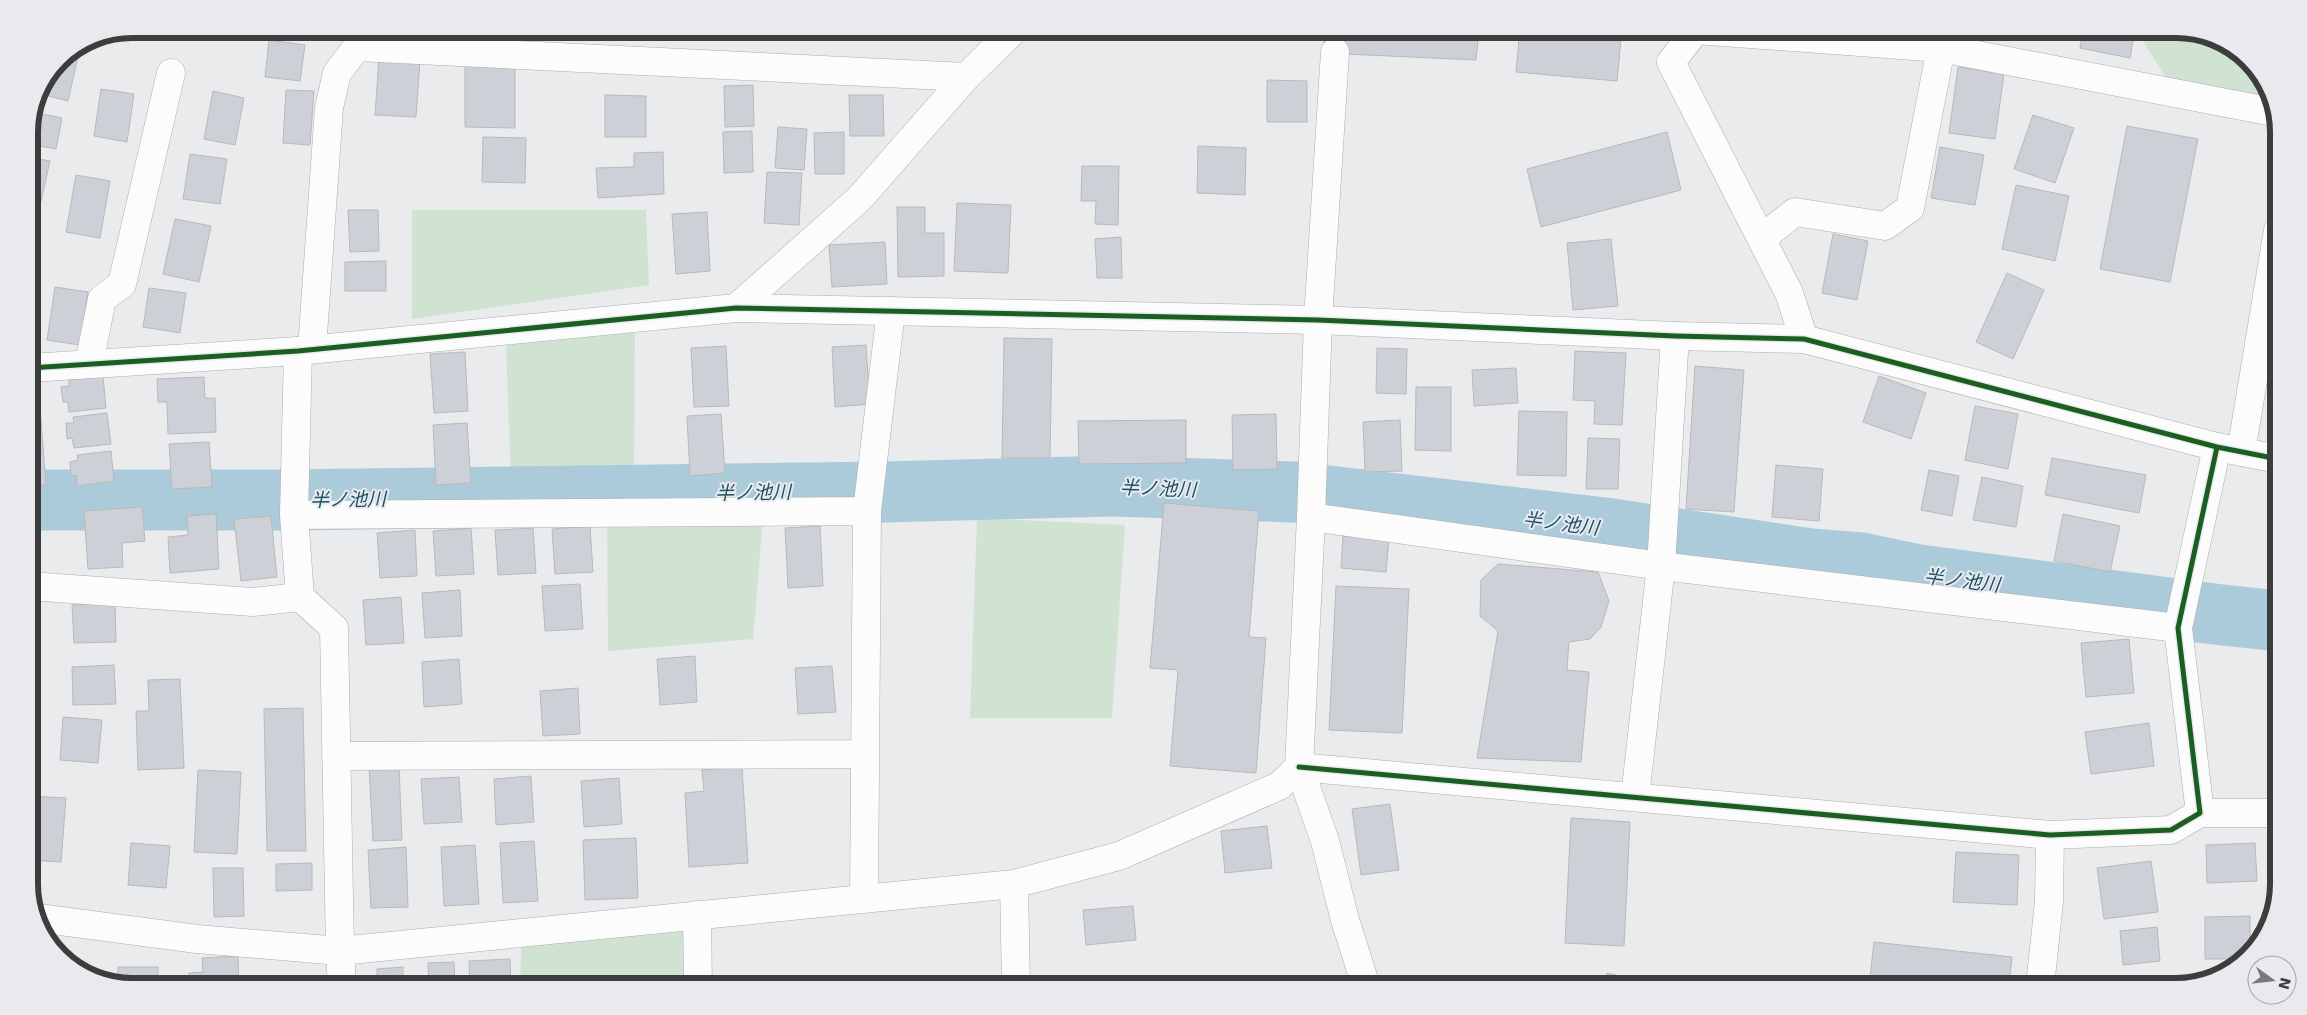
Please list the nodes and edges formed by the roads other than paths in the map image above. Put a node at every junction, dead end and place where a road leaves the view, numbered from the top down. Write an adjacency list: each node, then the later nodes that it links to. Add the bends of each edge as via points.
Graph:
1 (366, 38): 8 (street); 17 (street, via 337,73 329,108)
2 (1006, 38): 8 (street)
3 (1690, 38): 10 (street, via 1671,62)
4 (1805, 38): 5 (street)
5 (1941, 48): 9 (street); 10 (street, via 1910,208 1885,226 1795,212)
6 (1335, 52): 14 (street)
7 (171, 73): 18 (street, via 122,284 102,299)
8 (966, 77): 12 (street, via 859,199)
9 (2267, 111)
10 (1762, 238): 16 (street, via 1790,293)
11 (2269, 269): 20 (street)
12 (736, 308): 13 (street); 17 (street)
13 (891, 311): 14 (street); 22 (street)
14 (1318, 320): 15 (street); 24 (street)
15 (1675, 336): 16 (street); 25 (street)
16 (1804, 339): 20 (street)
17 (305, 350): 18 (street); 23 (street)
18 (89, 364): 19 (street)
19 (38, 367)
20 (2229, 449): 21 (street); 28 (street)
21 (2269, 457)
22 (867, 511): 23 (street); 29 (street)
23 (294, 516): 27 (street)
24 (1311, 517): 25 (street); 31 (street)
25 (1662, 566): 28 (street); 32 (street)
26 (38, 590): 27 (street, via 253,602)
27 (300, 596): 30 (street, via 334,628)
28 (2178, 628): 33 (street)
29 (865, 754): 30 (street); 37 (street)
30 (336, 756): 40 (street)
31 (1299, 766): 32 (street); 36 (street, via 1279,786 1119,856); 44 (street, via 1325,841 1344,920)
32 (1635, 797): 35 (street)
33 (2200, 813): 34 (street); 35 (street, via 2172,830)
34 (2270, 813)
35 (2050, 835): 45 (street, via 2049,902)
36 (1014, 884): 37 (street); 43 (street)
37 (864, 899): 38 (street)
38 (697, 916): 40 (street); 42 (street)
39 (44, 919): 40 (street, via 197,939)
40 (340, 951): 41 (street)
41 (342, 978)
42 (698, 978)
43 (1016, 978)
44 (1363, 978)
45 (2041, 978)

